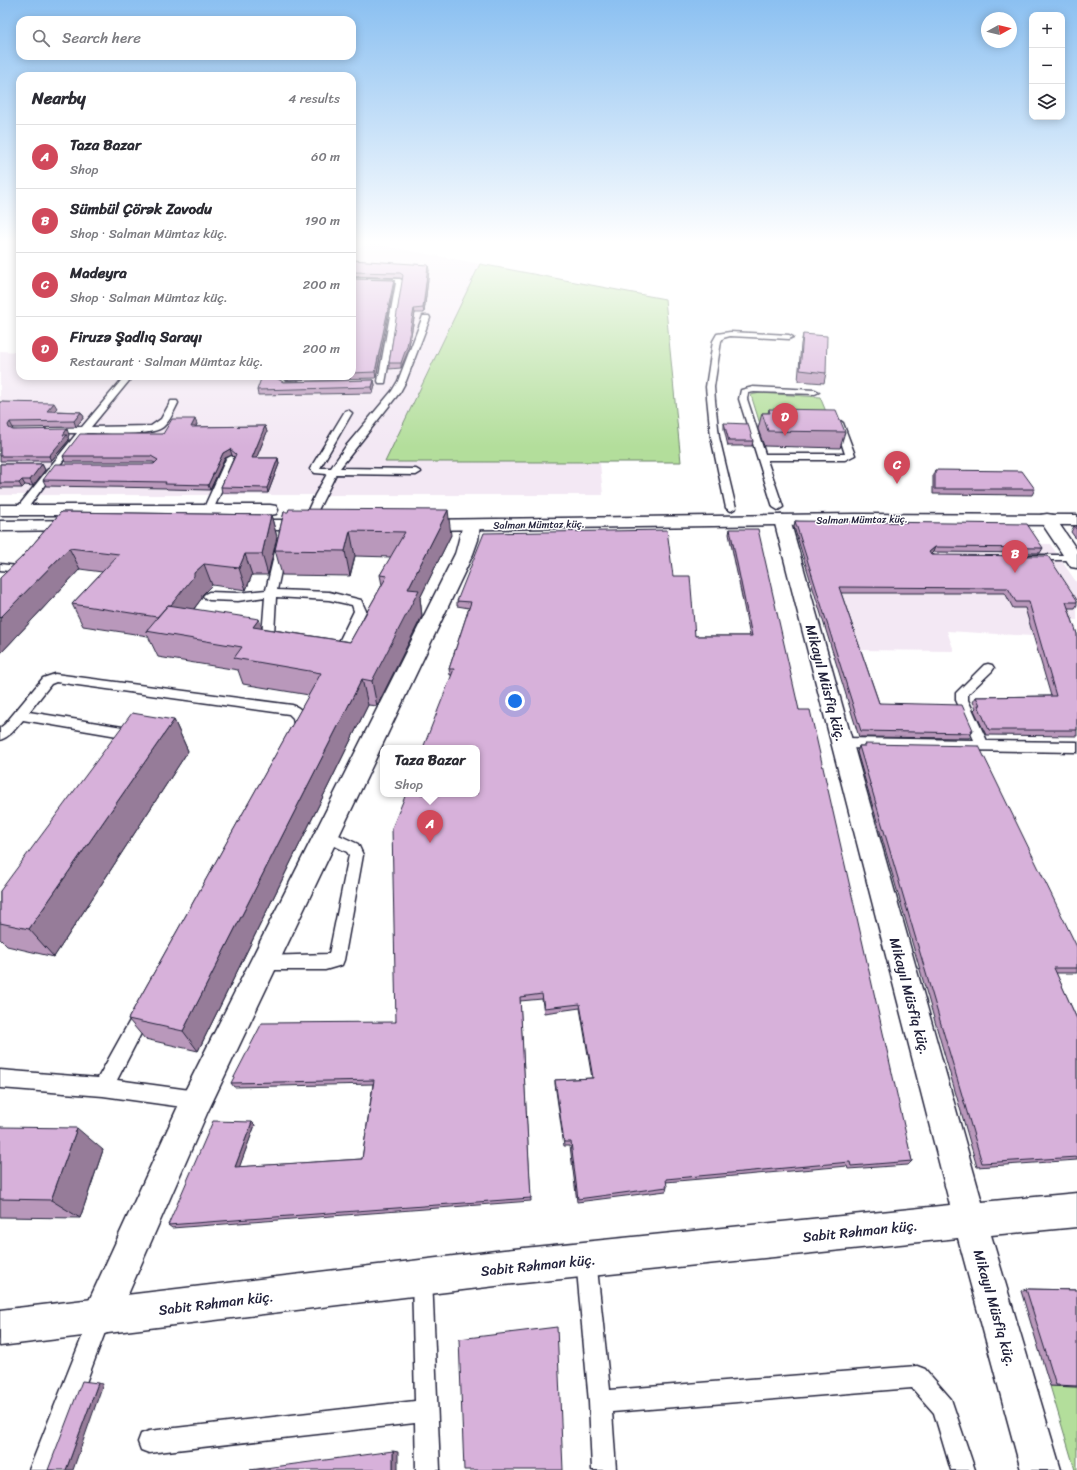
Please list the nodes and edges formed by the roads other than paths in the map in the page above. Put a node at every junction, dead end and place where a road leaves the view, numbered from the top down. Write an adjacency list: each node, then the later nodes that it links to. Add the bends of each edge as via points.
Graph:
1 (396, 310): 7 (lane)
2 (426, 318): 7 (lane, via 402,381)
3 (789, 337): 21 (lane, via 730,334 720,336 717,341 710,387 711,400 715,437)
4 (127, 380): 16 (lane)
5 (279, 380): 6 (lane, via 284,384)
6 (306, 383)
7 (386, 386): 18 (lane)
8 (815, 392): 13 (lane, via 753,389 744,392 743,399)
9 (174, 403): 12 (lane, via 162,425 149,430)
10 (348, 413): 18 (lane, via 315,467 318,471)
11 (839, 423): 13 (lane, via 850,455)
12 (39, 430)
13 (762, 457): 28 (lane)
14 (231, 459): 24 (lane)
15 (39, 465): 16 (lane)
16 (54, 466): 17 (lane); 23 (lane)
17 (69, 466)
18 (333, 471): 19 (lane); 29 (lane, via 317,497)
19 (416, 472)
20 (1077, 507): 27 (main road)
21 (731, 508): 26 (main road); 28 (main road)
22 (0, 510): 23 (main road)
23 (21, 510): 24 (main road)
24 (208, 510): 25 (main road)
25 (235, 510): 29 (main road); 31 (main road)
26 (417, 510)
27 (1043, 513): 28 (main road, Salman Mümtaz küç.); 30 (main road, Salman Mümtaz küç.); 37 (main road)
28 (780, 514): 34 (main road, Salman Mümtaz küç.); 45 (main road, Mikayıl Müsfiq küç.)
29 (319, 517): 32 (main road)
30 (1077, 520)
31 (227, 525): 32 (main road); 35 (main road, via 65,531)
32 (286, 525): 40 (lane)
33 (402, 525): 34 (main road, Salman Mümtaz küç.)
34 (471, 525): 50 (main road, via 464,554)
35 (0, 526)
36 (1019, 558): 37 (lane)
37 (1075, 560)
38 (0, 567): 39 (lane, via 28,568)
39 (15, 580)
40 (270, 593): 40 (lane, via 329,596 357,603 360,611 341,651 332,655 322,654 268,636); 41 (lane, via 238,597)
41 (209, 596)
42 (988, 668): 47 (lane, via 962,693 962,700)
43 (20, 715): 44 (lane); 46 (lane, via 47,681 63,678 292,710 299,716 300,724); 49 (lane, via 136,734)
44 (0, 735)
45 (842, 743): 47 (lane); 57 (main road, Mikayıl Müsfiq küç.)
46 (288, 745)
47 (983, 746): 48 (lane)
48 (1077, 747)
49 (132, 748)
50 (326, 836): 51 (main road); 51 (lane, via 353,848 356,855 336,960 325,963)
51 (264, 963): 55 (main road)
52 (149, 1003): 54 (lane)
53 (0, 1079): 54 (lane)
54 (104, 1087): 55 (lane)
55 (197, 1100): 60 (main road)
56 (1074, 1216): 57 (main road, Sabit Rəhman küç.)
57 (970, 1220): 58 (main road, Sabit Rəhman küç.); 69 (main road, Mikayıl Müsfiq küç.)
58 (586, 1259): 59 (main road, Sabit Rəhman küç.); 62 (lane)
59 (422, 1277): 60 (main road, Sabit Rəhman küç.); 63 (lane)
60 (99, 1318): 61 (main road, Sabit Rəhman küç.); 65 (lane)
61 (0, 1328)
62 (600, 1402): 67 (lane); 68 (lane, via 917,1377 944,1407)
63 (426, 1411): 64 (lane); 66 (lane)
64 (149, 1442)
65 (42, 1470)
66 (428, 1470)
67 (604, 1470)
68 (963, 1470)
69 (1041, 1470)

